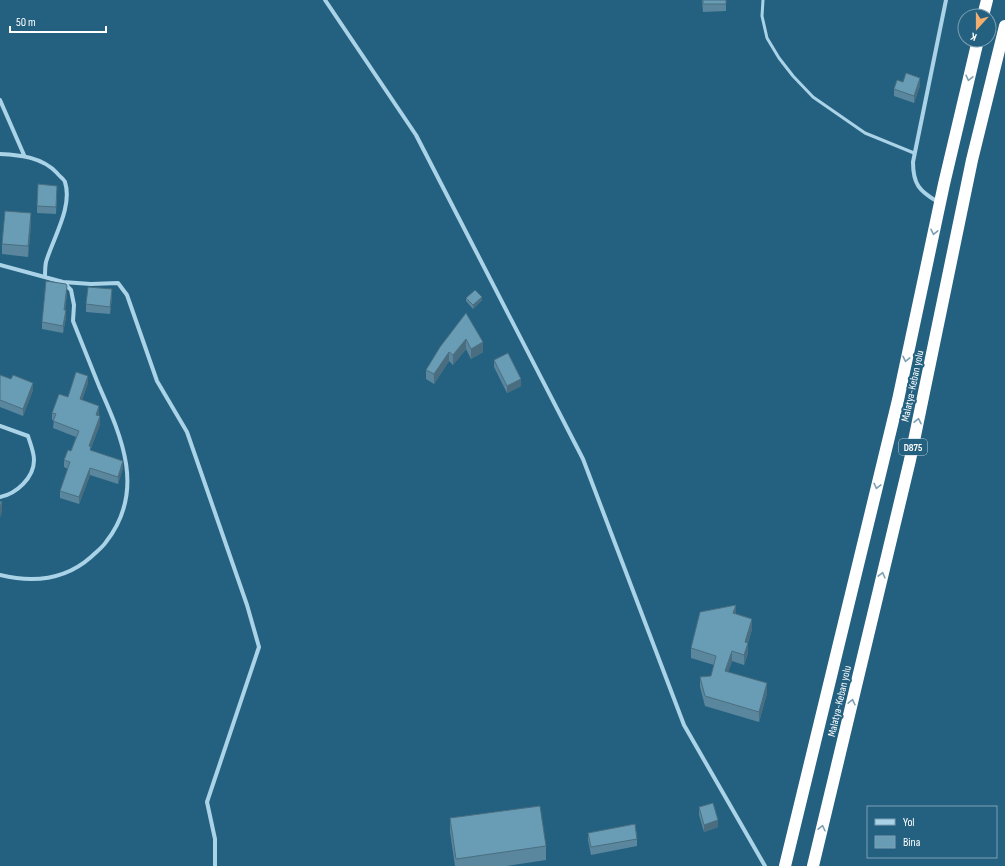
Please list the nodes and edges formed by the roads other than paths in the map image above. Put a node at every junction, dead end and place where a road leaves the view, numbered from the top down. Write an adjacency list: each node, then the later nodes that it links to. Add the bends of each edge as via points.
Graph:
1 (325, 0): 18 (street, via 416,135 576,445 684,726)
2 (763, 0): 7 (lane, via 762,16 767,38 793,76 813,97 865,133)
3 (946, 0): 7 (street)
4 (1005, 26): 20 (highway, Malatya-Keban yolu / D875, one-way to 4, via 910,460 972,160)
5 (976, 48): 10 (highway, Malatya-Keban yolu / D875, one-way to 10)
6 (0, 100): 9 (street)
7 (914, 153): 10 (street, via 913,174 918,186 927,196)
8 (0, 154): 9 (street)
9 (24, 156): 12 (street, via 53,169 65,181 66,199 46,263)
10 (940, 203): 19 (highway, Malatya-Keban yolu / D875, one-way to 19, via 898,400)
11 (0, 265): 12 (street)
12 (45, 277): 13 (street)
13 (63, 282): 16 (street, via 71,290 74,305 73,321 118,430 125,455 128,491 117,527 106,544 88,560 70,571 48,579 32,580); 17 (street, via 118,283 127,296 157,381 187,432 257,638 258,647 207,802 214,839)
14 (0, 426): 15 (street, via 28,436 34,461 30,476 14,493)
15 (0, 497)
16 (0, 575)
17 (215, 866)
18 (765, 866)
19 (785, 866)
20 (813, 866)

